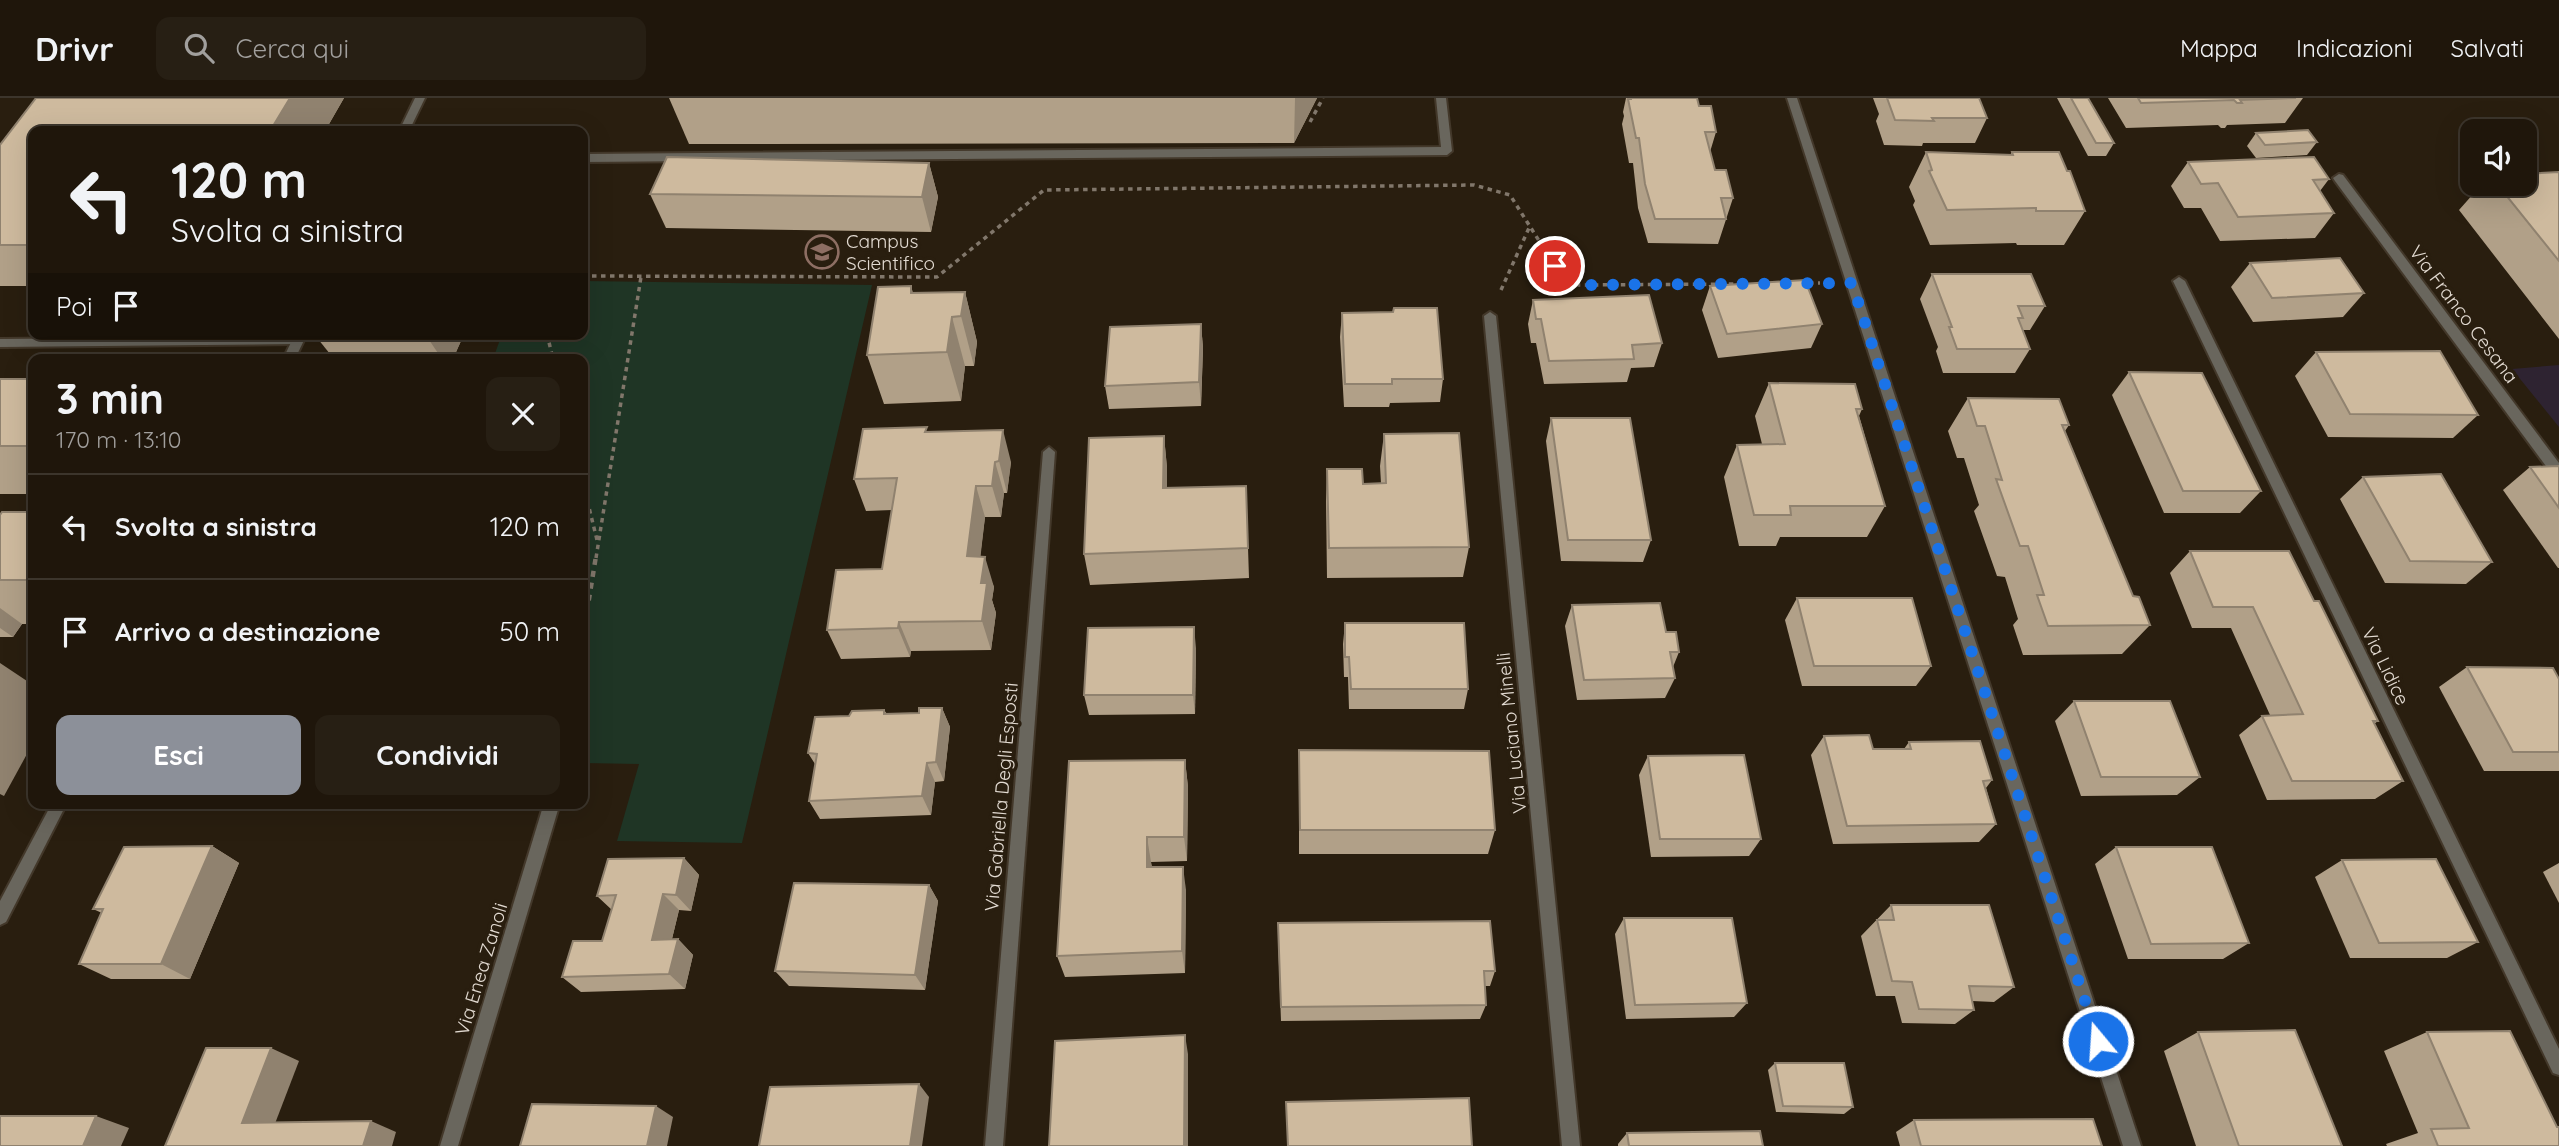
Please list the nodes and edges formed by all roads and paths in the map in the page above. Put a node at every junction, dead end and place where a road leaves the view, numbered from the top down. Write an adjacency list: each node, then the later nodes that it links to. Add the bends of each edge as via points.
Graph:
1 (420, 98): 4 (street)
2 (1441, 98): 5 (street, via 1447,150)
3 (1792, 98): 11 (street)
4 (406, 126)
5 (588, 158)
6 (2339, 178): 18 (street, Via Franco Cesana)
7 (1529, 227): 9 (path, via 1510,195 1474,185 1044,190 937,277); 12 (path, via 1555,266 1578,285); 14 (path)
8 (588, 276): 9 (path)
9 (641, 277): 20 (path)
10 (2179, 281): 25 (street, Via Lidice)
11 (1852, 283): 13 (path); 29 (street)
12 (1756, 284)
13 (1797, 284)
14 (1490, 316): 28 (street, Via Luciano Minelli)
15 (150, 340): 16 (street)
16 (0, 343)
17 (1049, 452): 27 (street, Via Gabriella Degli Esposti)
18 (2559, 473)
19 (588, 504): 20 (path)
20 (597, 543): 21 (path)
21 (588, 603)
22 (57, 809): 24 (street)
23 (550, 809): 26 (street, Via Enea Zanoli)
24 (0, 917)
25 (2559, 1068)
26 (449, 1146)
27 (994, 1146)
28 (1571, 1146)
29 (2132, 1146)

